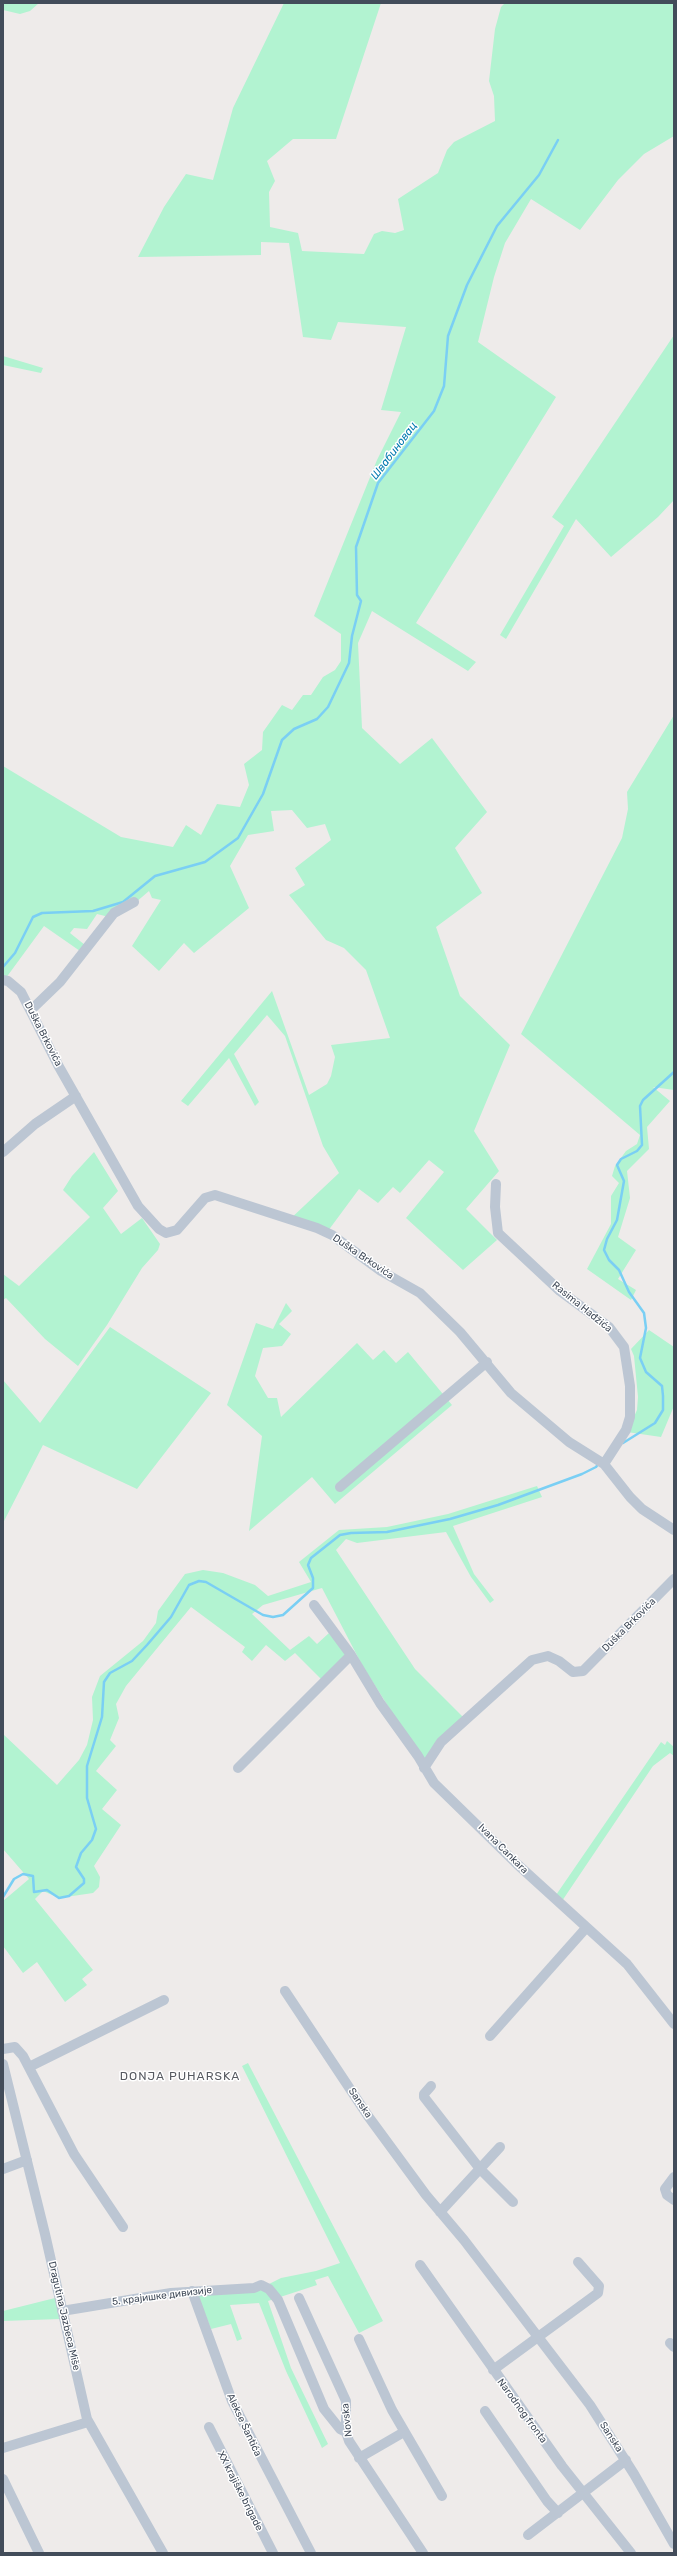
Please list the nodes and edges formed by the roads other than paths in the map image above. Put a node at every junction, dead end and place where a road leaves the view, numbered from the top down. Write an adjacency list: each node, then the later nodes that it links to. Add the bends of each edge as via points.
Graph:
1 (134, 902): 3 (street, via 114,913 60,982)
2 (3, 980): 3 (street, Duška Brkovića, via 8,980 21,992)
3 (32, 1009): 4 (street, Duška Brkovića)
4 (76, 1096): 5 (street, via 34,1124); 7 (street, Duška Brkovića, via 138,1206 163,1232 177,1230 210,1195 317,1228 351,1248 380,1271 420,1293)
5 (3, 1152)
6 (496, 1184): 8 (street, Rasima Hađžića, via 498,1233 560,1291 609,1327 624,1348 630,1386 630,1417 626,1430)
7 (487, 1362): 8 (street, Duška Brkovića, via 512,1393 543,1422); 9 (street)
8 (604, 1464): 10 (street, Duška Brkovića, via 630,1497)
9 (340, 1487)
10 (674, 1530)
11 (674, 1579): 15 (street, Duška Brkovića, via 584,1670 573,1672 548,1656 532,1660 441,1742)
12 (314, 1605): 13 (street, Ivana Cankara)
13 (351, 1655): 14 (street); 15 (street, Ivana Cankara, via 380,1704)
14 (238, 1768)
15 (424, 1768): 16 (street, Ivana Cankara, via 434,1784)
16 (586, 1928): 19 (street, Ivana Cankara, via 627,1964); 20 (street)
17 (285, 1991): 32 (street, Sanska, via 368,2116)
18 (164, 2000): 23 (street)
19 (674, 2024)
20 (490, 2036)
21 (3, 2049): 23 (street, via 17,2048)
22 (3, 2064): 26 (street, Dragutina Jazbeca Miše)
23 (29, 2067): 33 (street, via 74,2154)
24 (431, 2086): 28 (street, via 424,2097)
25 (500, 2147): 28 (street)
26 (27, 2160): 27 (street); 38 (street, Dragutina Jazbeca Miše)
27 (3, 2169)
28 (480, 2169): 31 (street); 32 (street)
29 (674, 2177): 30 (street, via 666,2186 665,2193)
30 (674, 2200)
31 (513, 2202)
32 (440, 2212): 39 (street, Sanska)
33 (123, 2227)
34 (578, 2262): 39 (street, via 600,2290)
35 (420, 2265): 41 (street, Narodnog fronta)
36 (192, 2291): 38 (street, 5. крајишке дивизије); 45 (street, 5. крајишке дивизије, via 254,2288 262,2285 273,2293 324,2410 340,2429); 59 (street, Alekse Šantića, via 232,2401)
37 (299, 2298): 45 (street, Novska, via 346,2401)
38 (62, 2311): 43 (street, Dragutina Jazbeca Miše)
39 (537, 2337): 41 (street); 49 (street, Sanska, via 590,2405)
40 (359, 2339): 46 (street)
41 (493, 2370): 51 (street, Narodnog fronta)
42 (485, 2411): 53 (street)
43 (88, 2422): 47 (street); 57 (street, Dragutina Jazbeca Miše)
44 (209, 2428): 58 (street, XX krajiške brigade)
45 (346, 2432): 48 (street, Novska)
46 (404, 2432): 48 (street); 52 (street)
47 (3, 2448)
48 (359, 2458): 60 (street, Novska)
49 (626, 2460): 51 (street); 55 (street, Sanska)
50 (3, 2479): 56 (street)
51 (584, 2493): 53 (street); 61 (street, Narodnog fronta)
52 (442, 2496)
53 (558, 2513): 54 (street)
54 (528, 2535)
55 (674, 2544)
56 (39, 2553)
57 (163, 2553)
58 (273, 2553)
59 (311, 2553)
60 (423, 2553)
61 (631, 2553)

